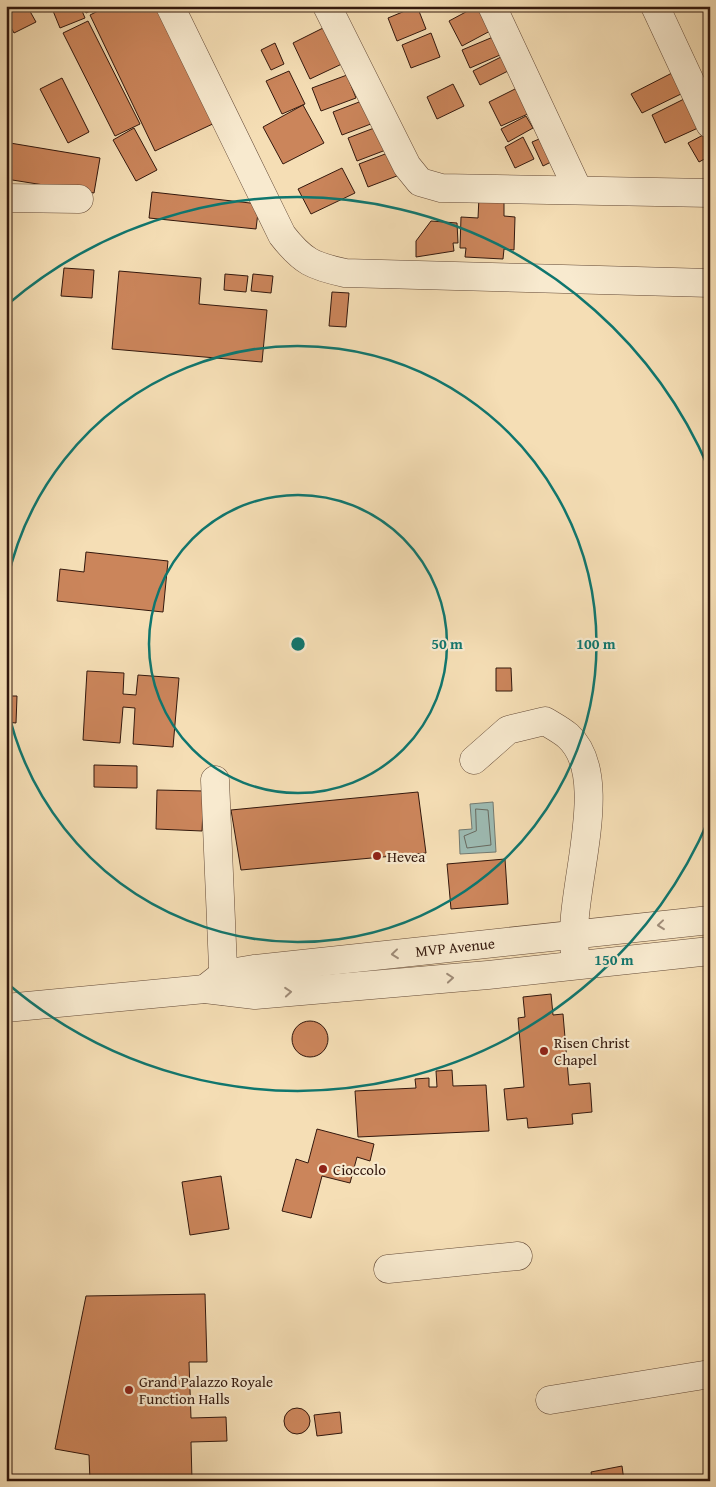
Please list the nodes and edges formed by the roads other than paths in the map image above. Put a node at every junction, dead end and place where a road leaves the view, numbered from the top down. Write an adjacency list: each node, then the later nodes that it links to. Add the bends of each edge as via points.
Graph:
1 (170, 6): 10 (street, via 282,235 296,253 318,267 346,273)
2 (327, 6): 6 (street, via 407,166 420,182 441,188)
3 (492, 6): 6 (street)
4 (655, 6): 5 (street)
5 (710, 124)
6 (578, 190): 7 (street)
7 (710, 193)
8 (6, 198): 9 (street)
9 (79, 199)
10 (710, 283)
11 (474, 760): 14 (street, via 508,730 545,721 569,736 584,759 588,783 587,834)
12 (215, 780): 20 (street)
13 (702, 921): 14 (street, MVP Avenue, one-way to 14); 16 (street)
14 (572, 935): 15 (street, MVP Avenue); 17 (street)
15 (484, 944): 18 (street); 19 (street, MVP Avenue, one-way to 19)
16 (704, 951): 17 (street, MVP Avenue)
17 (577, 964): 18 (street, MVP Avenue)
18 (488, 975): 19 (street, MVP Avenue, one-way to 18)
19 (254, 982): 20 (street, MVP Avenue)
20 (218, 985): 21 (street, MVP Avenue)
21 (6, 1008)
22 (518, 1256): 23 (street)
23 (388, 1269)
24 (710, 1374): 25 (street)
25 (550, 1400)

